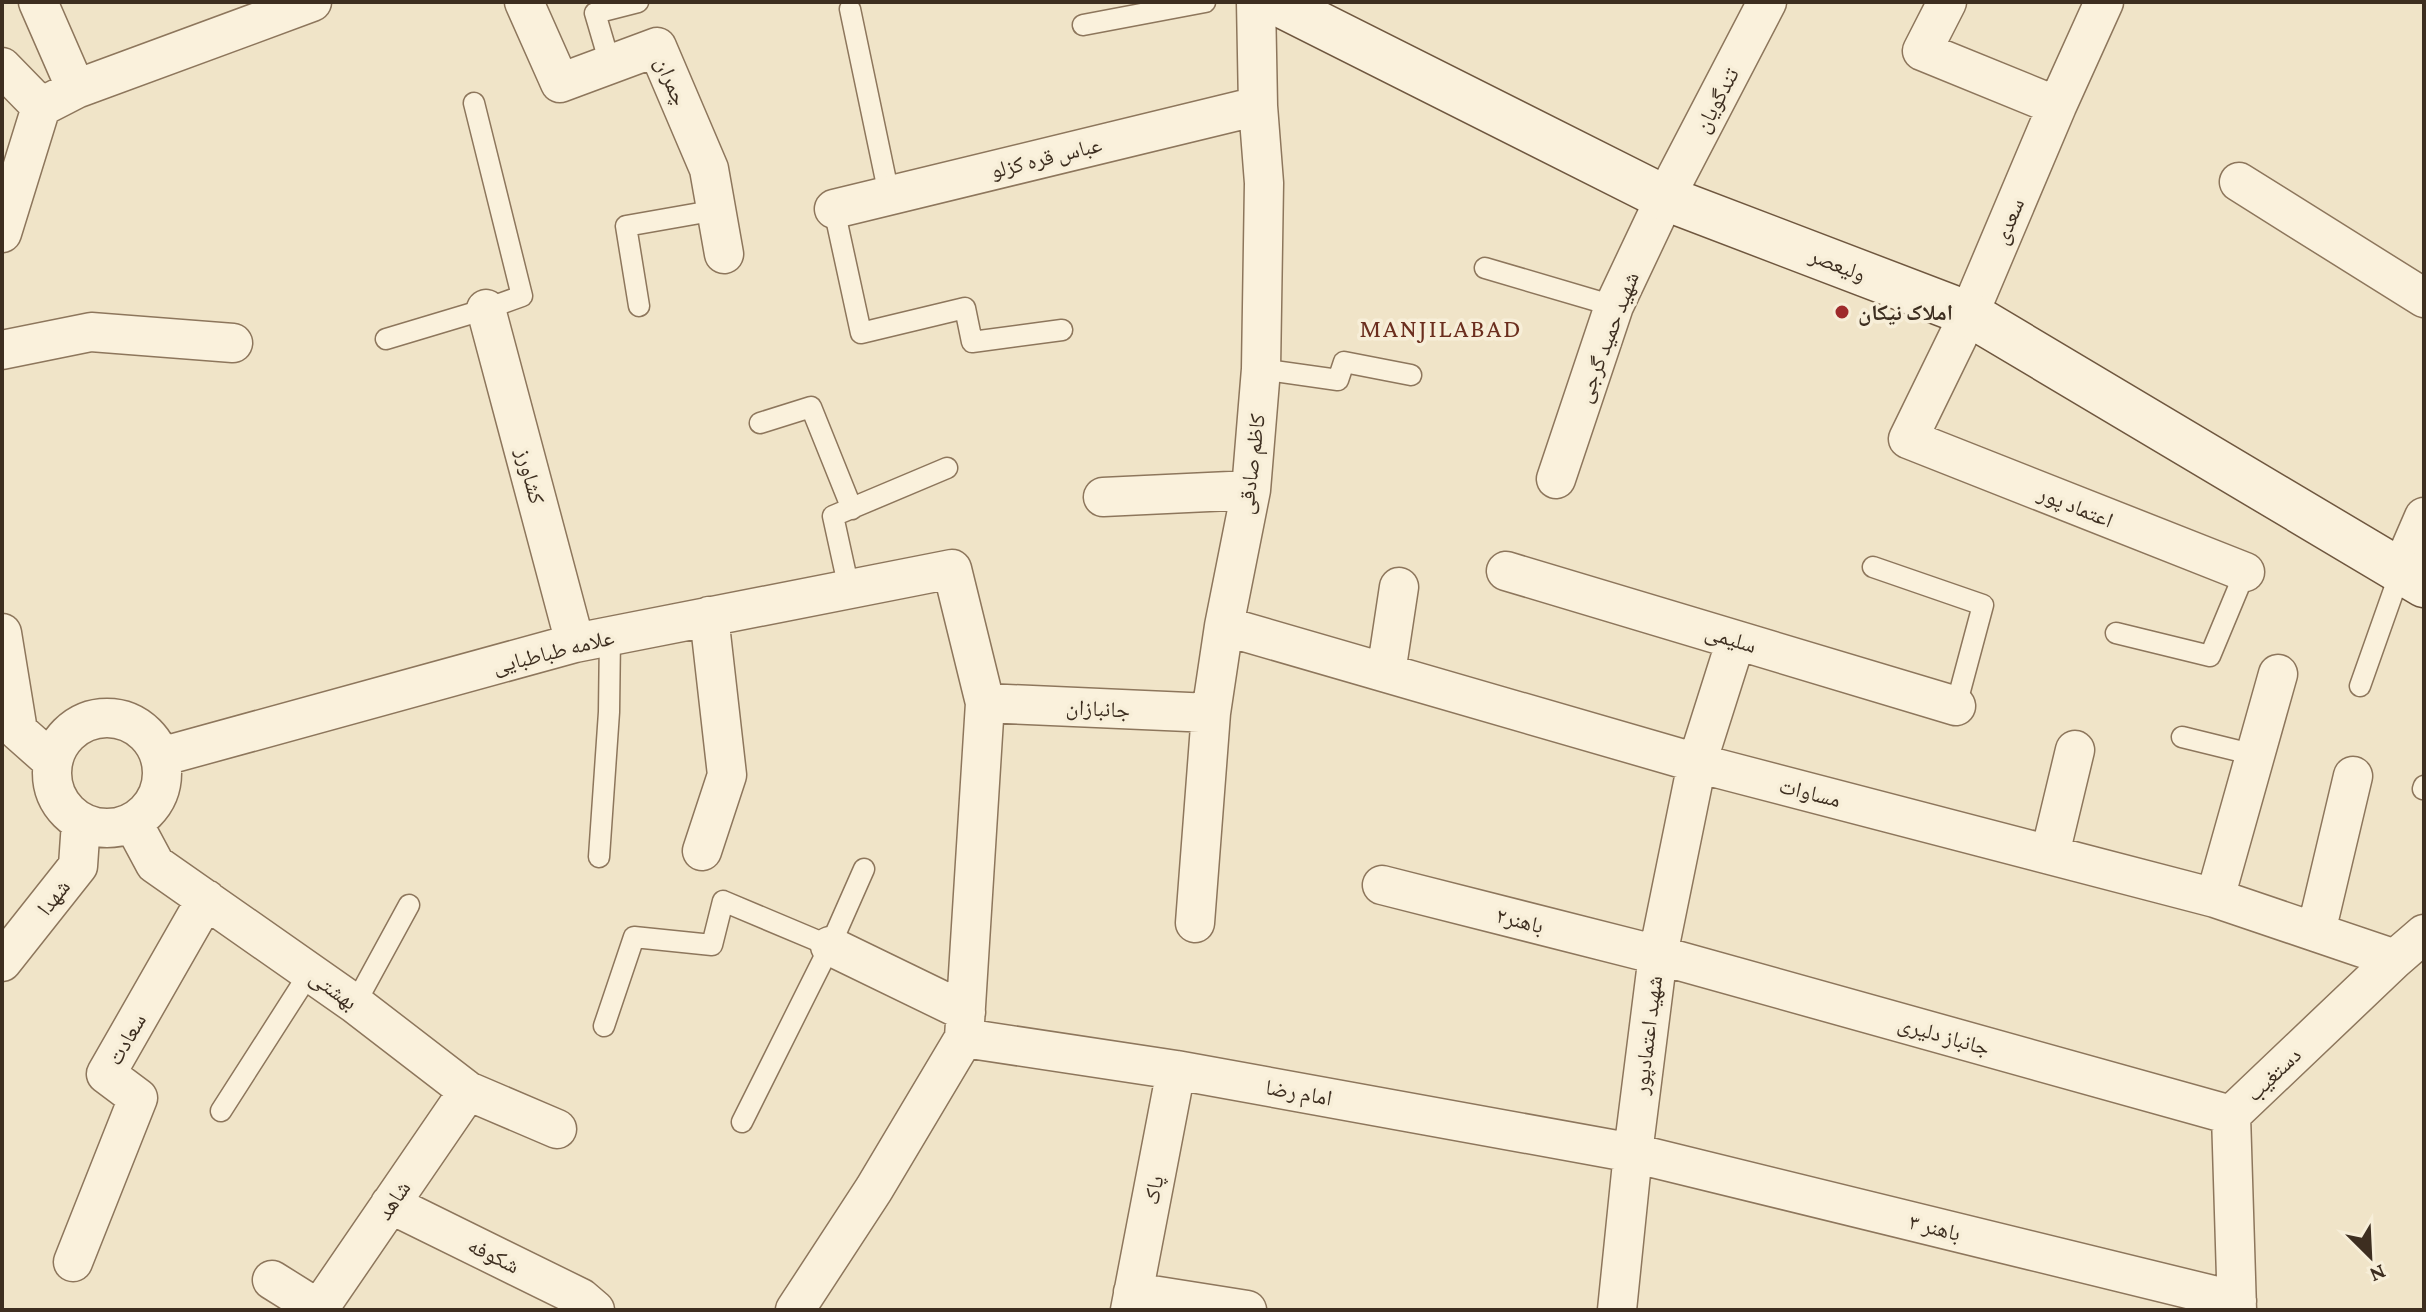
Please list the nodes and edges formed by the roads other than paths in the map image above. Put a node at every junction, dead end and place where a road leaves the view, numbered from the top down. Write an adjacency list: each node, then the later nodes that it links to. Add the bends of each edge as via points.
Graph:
1 (38, 2): 15 (street)
2 (312, 2): 15 (street)
3 (524, 2): 13 (street, چمران, via 560,83)
4 (638, 2): 13 (lane, via 595,13)
5 (1205, 2): 12 (lane)
6 (1256, 2): 17 (street, کاظم صادقی)
7 (1275, 2): 22 (street, ولیعصر)
8 (1767, 2): 22 (street, تندگویان)
9 (1947, 2): 18 (street, via 1922,51)
10 (2104, 2): 18 (street, سعدی)
11 (850, 9): 21 (lane)
12 (1083, 25)
13 (610, 64): 24 (street, چمران, via 657,47 709,169)
14 (2, 67): 19 (street)
15 (76, 89): 19 (street)
16 (474, 103): 31 (lane, via 522,296)
17 (1258, 106): 21 (street, عباس قره کزلو); 37 (street, کاظم صادقی, via 1264,183)
18 (2057, 106): 32 (street, سعدی)
19 (41, 107): 25 (street)
20 (2239, 182): 28 (street)
21 (889, 195): 23 (street, عباس قره کزلو)
22 (1665, 198): 30 (street, شهید حمید گرجی); 32 (street, ولیعصر)
23 (834, 209): 33 (lane, via 861,333 965,308 972,342)
24 (717, 210): 26 (street, چمران); 29 (lane, via 626,226)
25 (4, 220)
26 (724, 254)
27 (1485, 268): 30 (lane)
28 (2424, 298)
29 (639, 306)
30 (1614, 306): 42 (street, شهید حمید گرجی)
31 (486, 309): 34 (lane); 57 (street, کشاورز)
32 (1969, 314): 40 (street, سعدی); 50 (street, ولیعصر)
33 (1062, 330)
34 (386, 339)
35 (233, 343): 36 (street, via 91,332)
36 (2, 350)
37 (1261, 369): 38 (lane, via 1338,380 1344,362); 43 (street, کاظم صادقی)
38 (1411, 375)
39 (760, 423): 45 (lane, via 811,407)
40 (1908, 439): 49 (street, اعتماد پور)
41 (947, 468): 45 (lane)
42 (1556, 479)
43 (1251, 490): 44 (street); 54 (street, کاظم صادقی)
44 (1103, 497)
45 (852, 509): 52 (lane, via 833,516)
46 (2424, 517): 50 (street)
47 (1873, 567): 63 (lane, via 1983,605)
48 (1506, 571): 58 (street, سلیمی)
49 (2245, 572): 56 (lane, via 2210,656)
50 (2413, 578): 61 (lane)
51 (1399, 587): 59 (street)
52 (849, 589): 53 (street, علامه طباطبایی); 62 (street, علامه طباطبایی, via 952,569)
53 (709, 616): 57 (street, علامه طباطبایی); 75 (street, via 727,775)
54 (1224, 626): 59 (street, مساوات); 64 (street, کاظم صادقی)
55 (2, 633): 65 (street)
56 (2116, 633)
57 (593, 639): 69 (street, علامه طباطبایی); 77 (lane, via 609,712)
58 (1736, 640): 63 (street, سلیمی); 71 (street, شهید اعتمادپور)
59 (1386, 673): 71 (street, مساوات)
60 (2278, 674): 68 (street)
61 (2360, 686)
62 (985, 703): 64 (street, جانبازان); 92 (street)
63 (1956, 706)
64 (1211, 713): 83 (street, کاظم صادقی)
65 (10, 737): 70 (street)
66 (2182, 737): 68 (lane)
67 (2075, 750): 76 (street)
68 (2255, 755): 80 (street)
69 (160, 757): 70 (street, via 139,728 105,718 71,731); 74 (street, via 163,772 155,802)
70 (53, 762): 73 (street, via 57,797)
71 (1697, 763): 76 (street, مساوات); 87 (street, شهید اعتمادپور)
72 (2353, 776): 84 (street)
73 (81, 822): 74 (street, via 98,828); 89 (street, شهدا, via 78,866)
74 (133, 823): 81 (street, بهشتی, via 155,864)
75 (702, 851)
76 (2050, 854): 80 (street, مساوات)
77 (599, 857)
78 (864, 869): 86 (lane)
79 (1382, 885): 87 (street, باهنر۲)
80 (2215, 898): 84 (street, مساوات)
81 (206, 899): 90 (street, بهشتی); 102 (street, سعادت, via 106,1074 138,1098)
82 (409, 905): 91 (lane)
83 (1195, 923)
84 (2316, 932): 88 (street, مساوات)
85 (2424, 934): 88 (street, دستغیب)
86 (830, 946): 92 (street, امام رضا); 93 (lane, via 723,901 712,945 634,937); 98 (lane)
87 (1658, 955): 97 (street, جانباز دلیری); 100 (street, شهید اعتمادپور)
88 (2395, 959): 97 (street, دستغیب)
89 (2, 962)
90 (310, 972): 91 (street, بهشتی); 96 (lane)
91 (355, 1004): 95 (street, بهشتی)
92 (965, 1025): 94 (street, امام رضا); 108 (street, via 874,1189)
93 (604, 1026)
94 (1176, 1070): 100 (street, امام رضا); 104 (street, پاک)
95 (468, 1091): 99 (street, بهشتی); 101 (street, شاهد)
96 (221, 1111)
97 (2231, 1115): 105 (street, دستغیب)
98 (742, 1122)
99 (557, 1129)
100 (1633, 1153): 105 (street, باهنر ۳); 110 (street, شهید اعتمادپور)
101 (390, 1204): 106 (street, شکوفه); 107 (street, شاهد)
102 (73, 1262)
103 (272, 1280): 107 (street)
104 (1132, 1301): 109 (street)
105 (2237, 1305)
106 (582, 1306)
107 (319, 1309)
108 (795, 1310)
109 (1247, 1310)
110 (1617, 1310)

